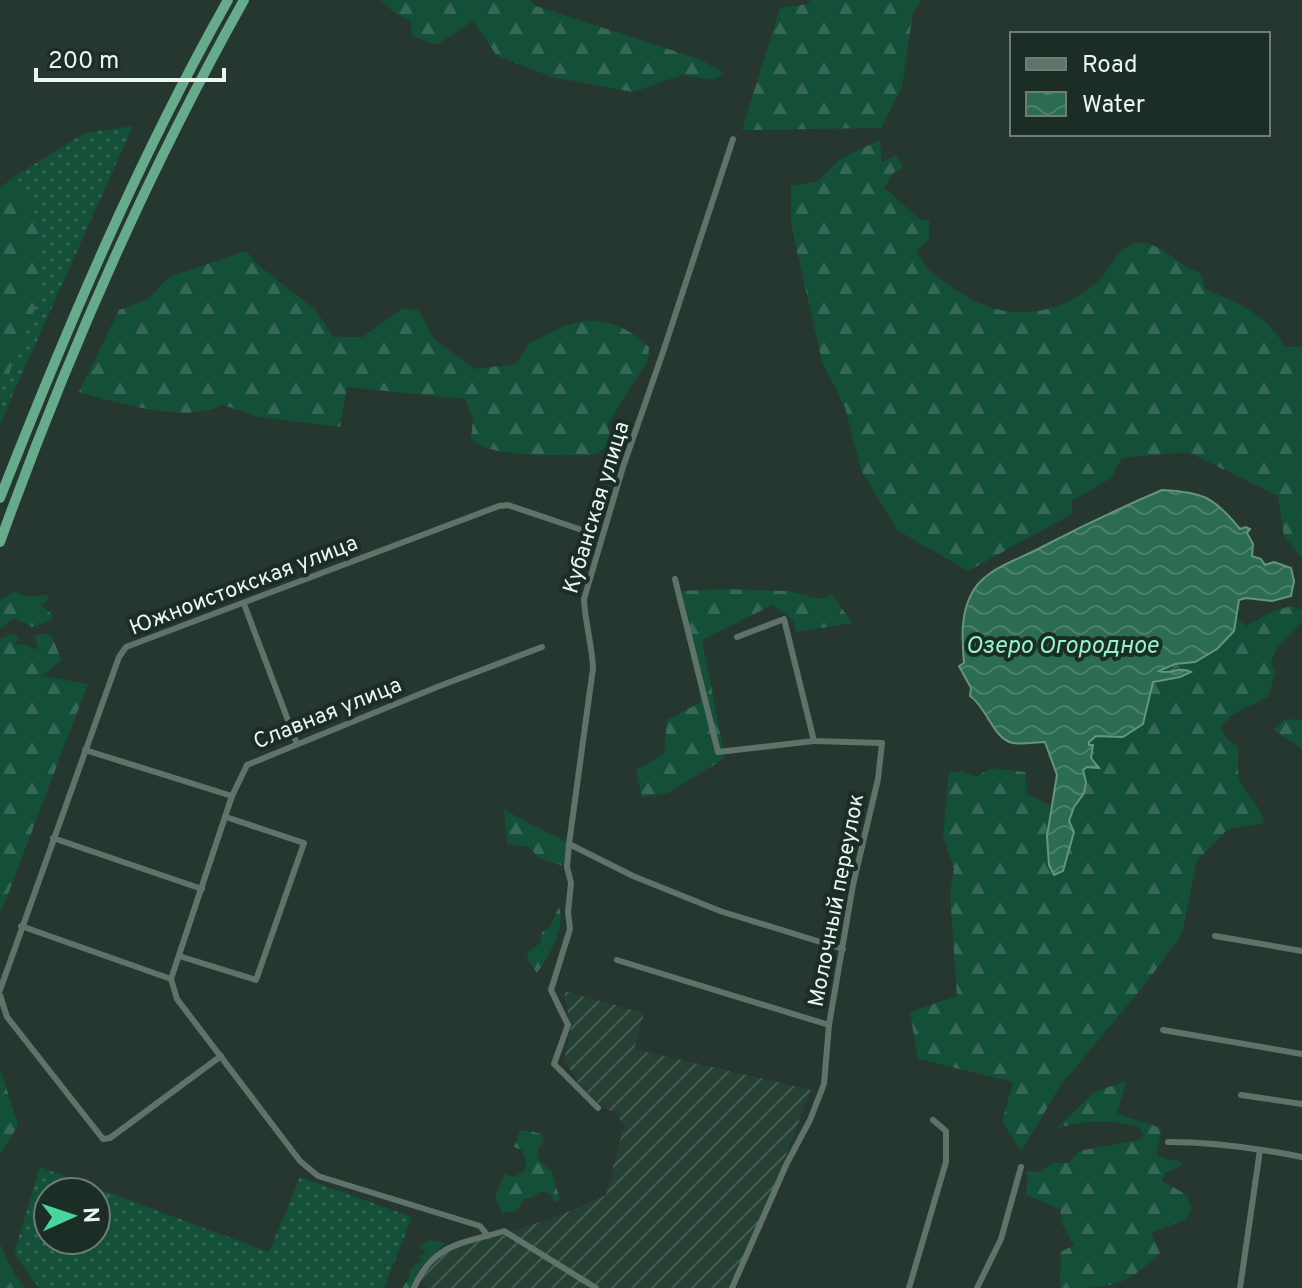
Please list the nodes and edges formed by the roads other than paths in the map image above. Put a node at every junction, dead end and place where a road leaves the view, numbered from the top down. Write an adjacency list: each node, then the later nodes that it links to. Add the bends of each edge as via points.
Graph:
1 (228, 0): 4 (highway, via 117,221)
2 (244, 0): 6 (highway, via 95,300)
3 (733, 139): 17 (street, Кубанская улица, via 584,599 593,668)
4 (0, 498)
5 (582, 530): 8 (street, Южноистокская улица, via 499,506)
6 (0, 542)
7 (675, 579): 11 (street, via 718,752)
8 (244, 604): 12 (street); 13 (street, Южноистокская улица, via 123,649)
9 (737, 637): 11 (street, via 784,619)
10 (542, 647): 12 (street, Славная улица)
11 (814, 741): 21 (street, Молочный переулок, via 882,743)
12 (297, 744): 14 (street, Славная улица, via 247,765)
13 (85, 750): 14 (street); 16 (street, Южноистокская улица)
14 (232, 796): 15 (street, Славная улица)
15 (226, 817): 18 (street, Славная улица); 23 (street, via 304,843 256,980)
16 (53, 838): 18 (street); 19 (street, Южноистокская улица)
17 (569, 844): 21 (street, via 720,911); 33 (street, Кубанская улица, via 570,929 551,990 568,1025 554,1064)
18 (202, 889): 23 (street, Славная улица)
19 (21, 926): 25 (street); 26 (street, Южноистокская улица)
20 (1215, 936): 22 (street)
21 (843, 949): 27 (street, Молочный переулок)
22 (1302, 951)
23 (179, 956): 25 (street, Славная улица)
24 (617, 960): 27 (street)
25 (171, 979): 30 (street, via 177,999)
26 (0, 993): 30 (street, Южноистокская улица, via 7,1017 105,1139)
27 (829, 1025): 42 (street, Молочный переулок, via 824,1084)
28 (1163, 1030): 29 (street)
29 (1302, 1054)
30 (221, 1056): 39 (street, via 300,1161 318,1176 480,1226)
31 (1241, 1095): 32 (street)
32 (1302, 1104)
33 (598, 1108)
34 (933, 1120): 43 (street, via 946,1131 946,1162)
35 (1168, 1142): 36 (street)
36 (1260, 1150): 37 (street); 45 (street)
37 (1302, 1157)
38 (1021, 1167): 44 (street, via 1001,1239)
39 (488, 1236): 40 (street, via 443,1249 422,1269); 41 (street, via 504,1231)
40 (414, 1288)
41 (596, 1288)
42 (732, 1288)
43 (909, 1288)
44 (977, 1288)
45 (1240, 1288)

